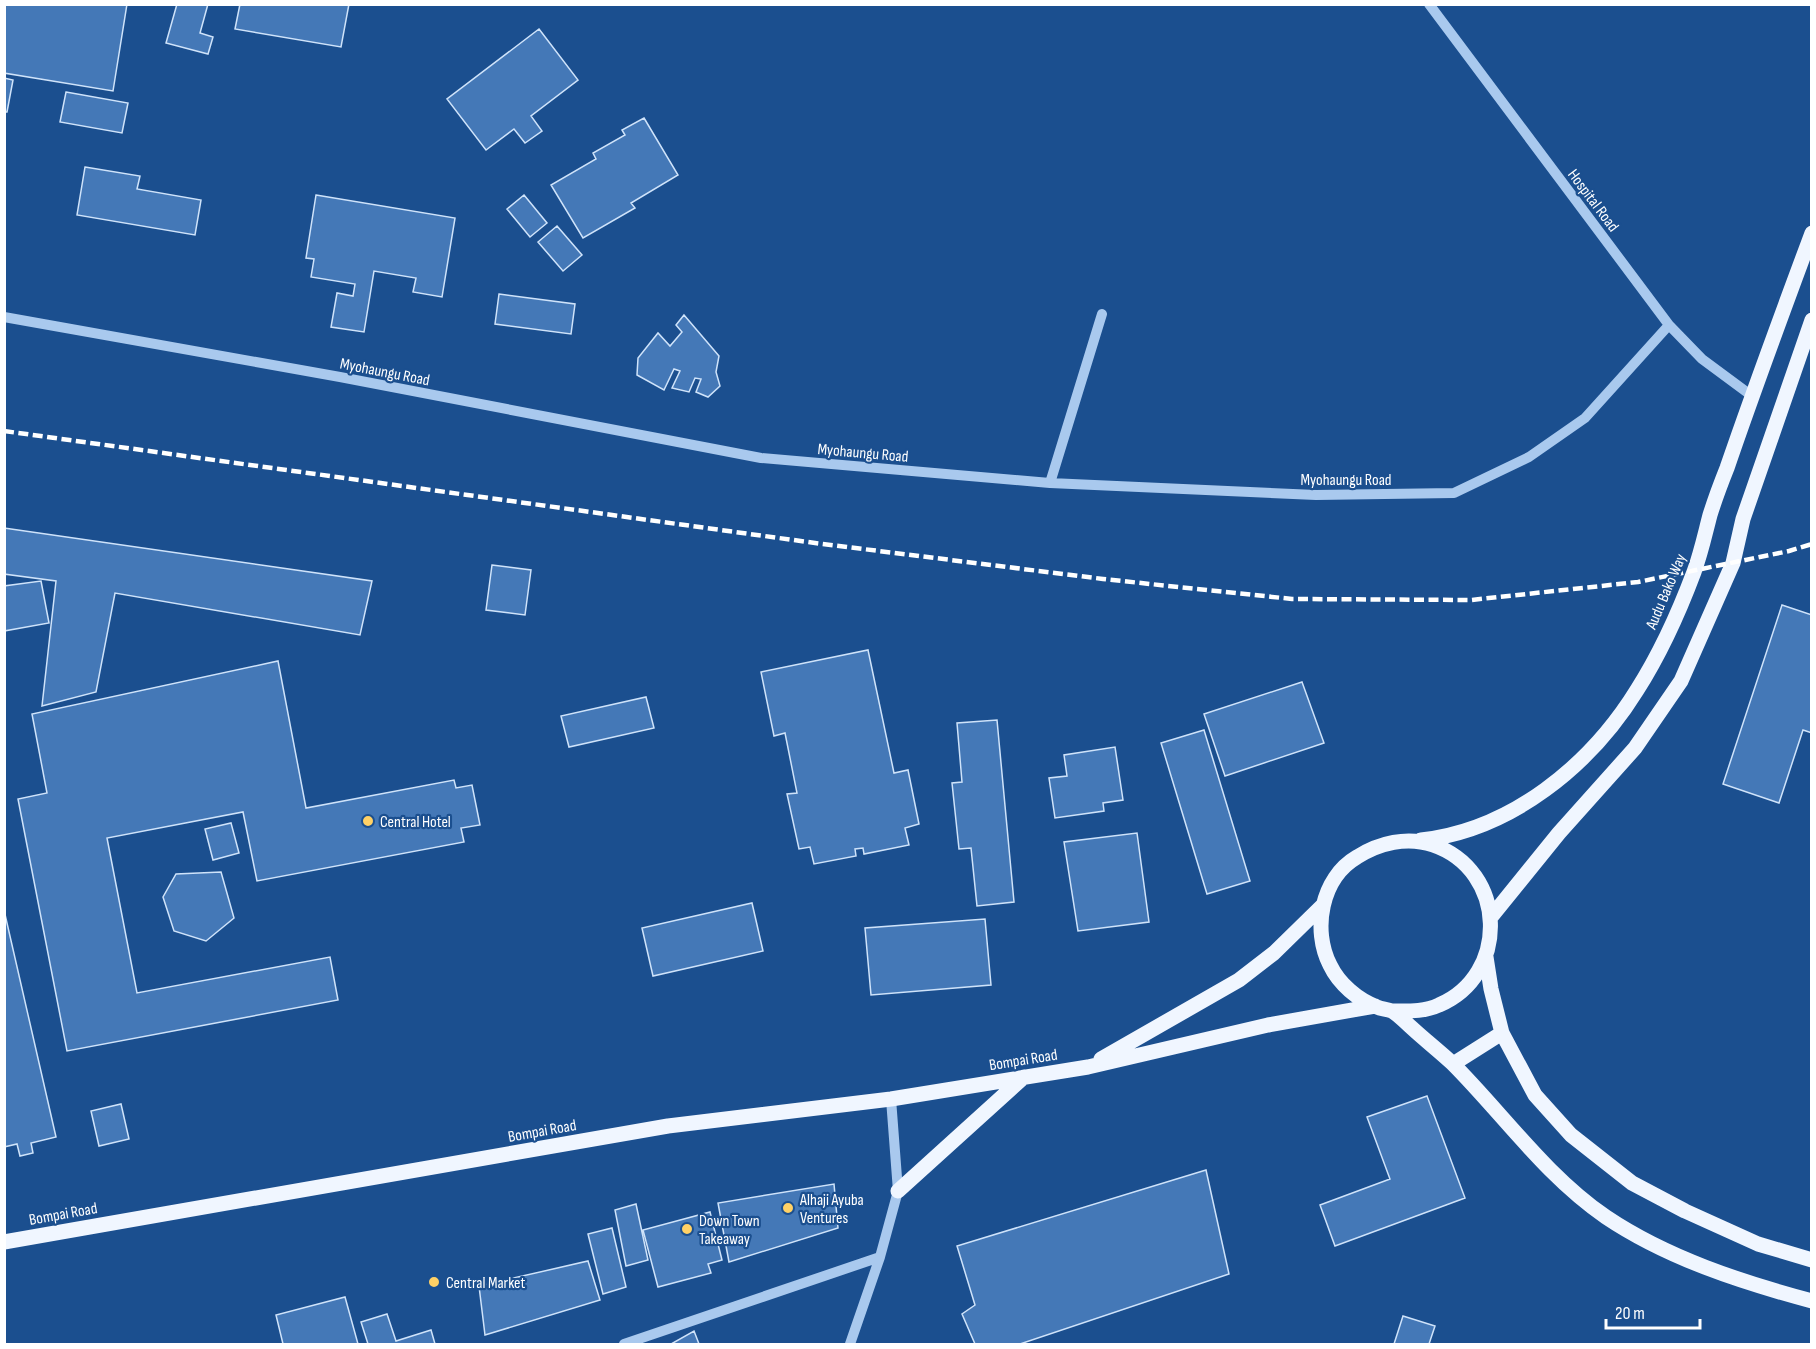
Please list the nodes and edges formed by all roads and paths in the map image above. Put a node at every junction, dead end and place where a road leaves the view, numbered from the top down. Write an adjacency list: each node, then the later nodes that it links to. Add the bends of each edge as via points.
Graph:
1 (1429, 4): 6 (street, Hospital Road)
2 (1812, 233): 7 (main road, Audu Bako Way)
3 (1102, 314): 8 (street)
4 (4, 317): 8 (street, Myohaungu Road, via 761,458)
5 (1812, 320): 11 (main road, via 1743,519 1733,563 1681,681 1635,748)
6 (1669, 325): 7 (street, Hospital Road, via 1702,359); 8 (street, Myohaungu Road, via 1585,418 1529,457 1454,493 1316,495)
7 (1752, 396): 9 (main road, Audu Bako Way, via 1691,580 1637,690 1601,740 1559,779 1516,809 1474,829)
8 (1050, 483)
9 (1409, 841): 10 (main road, via 1379,845 1354,858 1334,880); 11 (main road, via 1432,845 1454,856 1485,893)
10 (1322, 906): 13 (main road, via 1320,937 1330,966 1349,991); 17 (main road, via 1274,953 1239,980)
11 (1491, 917): 12 (main road)
12 (1486, 957): 14 (main road, via 1475,978 1459,994 1438,1006); 15 (main road)
13 (1375, 1006): 14 (main road); 17 (main road, Bompai Road, via 1268,1024)
14 (1392, 1011): 16 (main road)
15 (1502, 1033): 16 (main road); 23 (main road, via 1535,1095 1571,1135 1632,1183 1758,1244)
16 (1452, 1064): 24 (main road, via 1550,1170 1605,1216 1694,1263)
17 (1088, 1067): 18 (main road, Bompai Road)
18 (1024, 1077): 19 (main road, Bompai Road); 20 (main road)
19 (891, 1099): 20 (street); 21 (main road, Bompai Road, via 668,1126)
20 (898, 1191): 22 (street)
21 (4, 1242)
22 (880, 1257): 25 (street); 26 (street)
23 (1812, 1260)
24 (1812, 1301)
25 (624, 1344)
26 (849, 1344)

